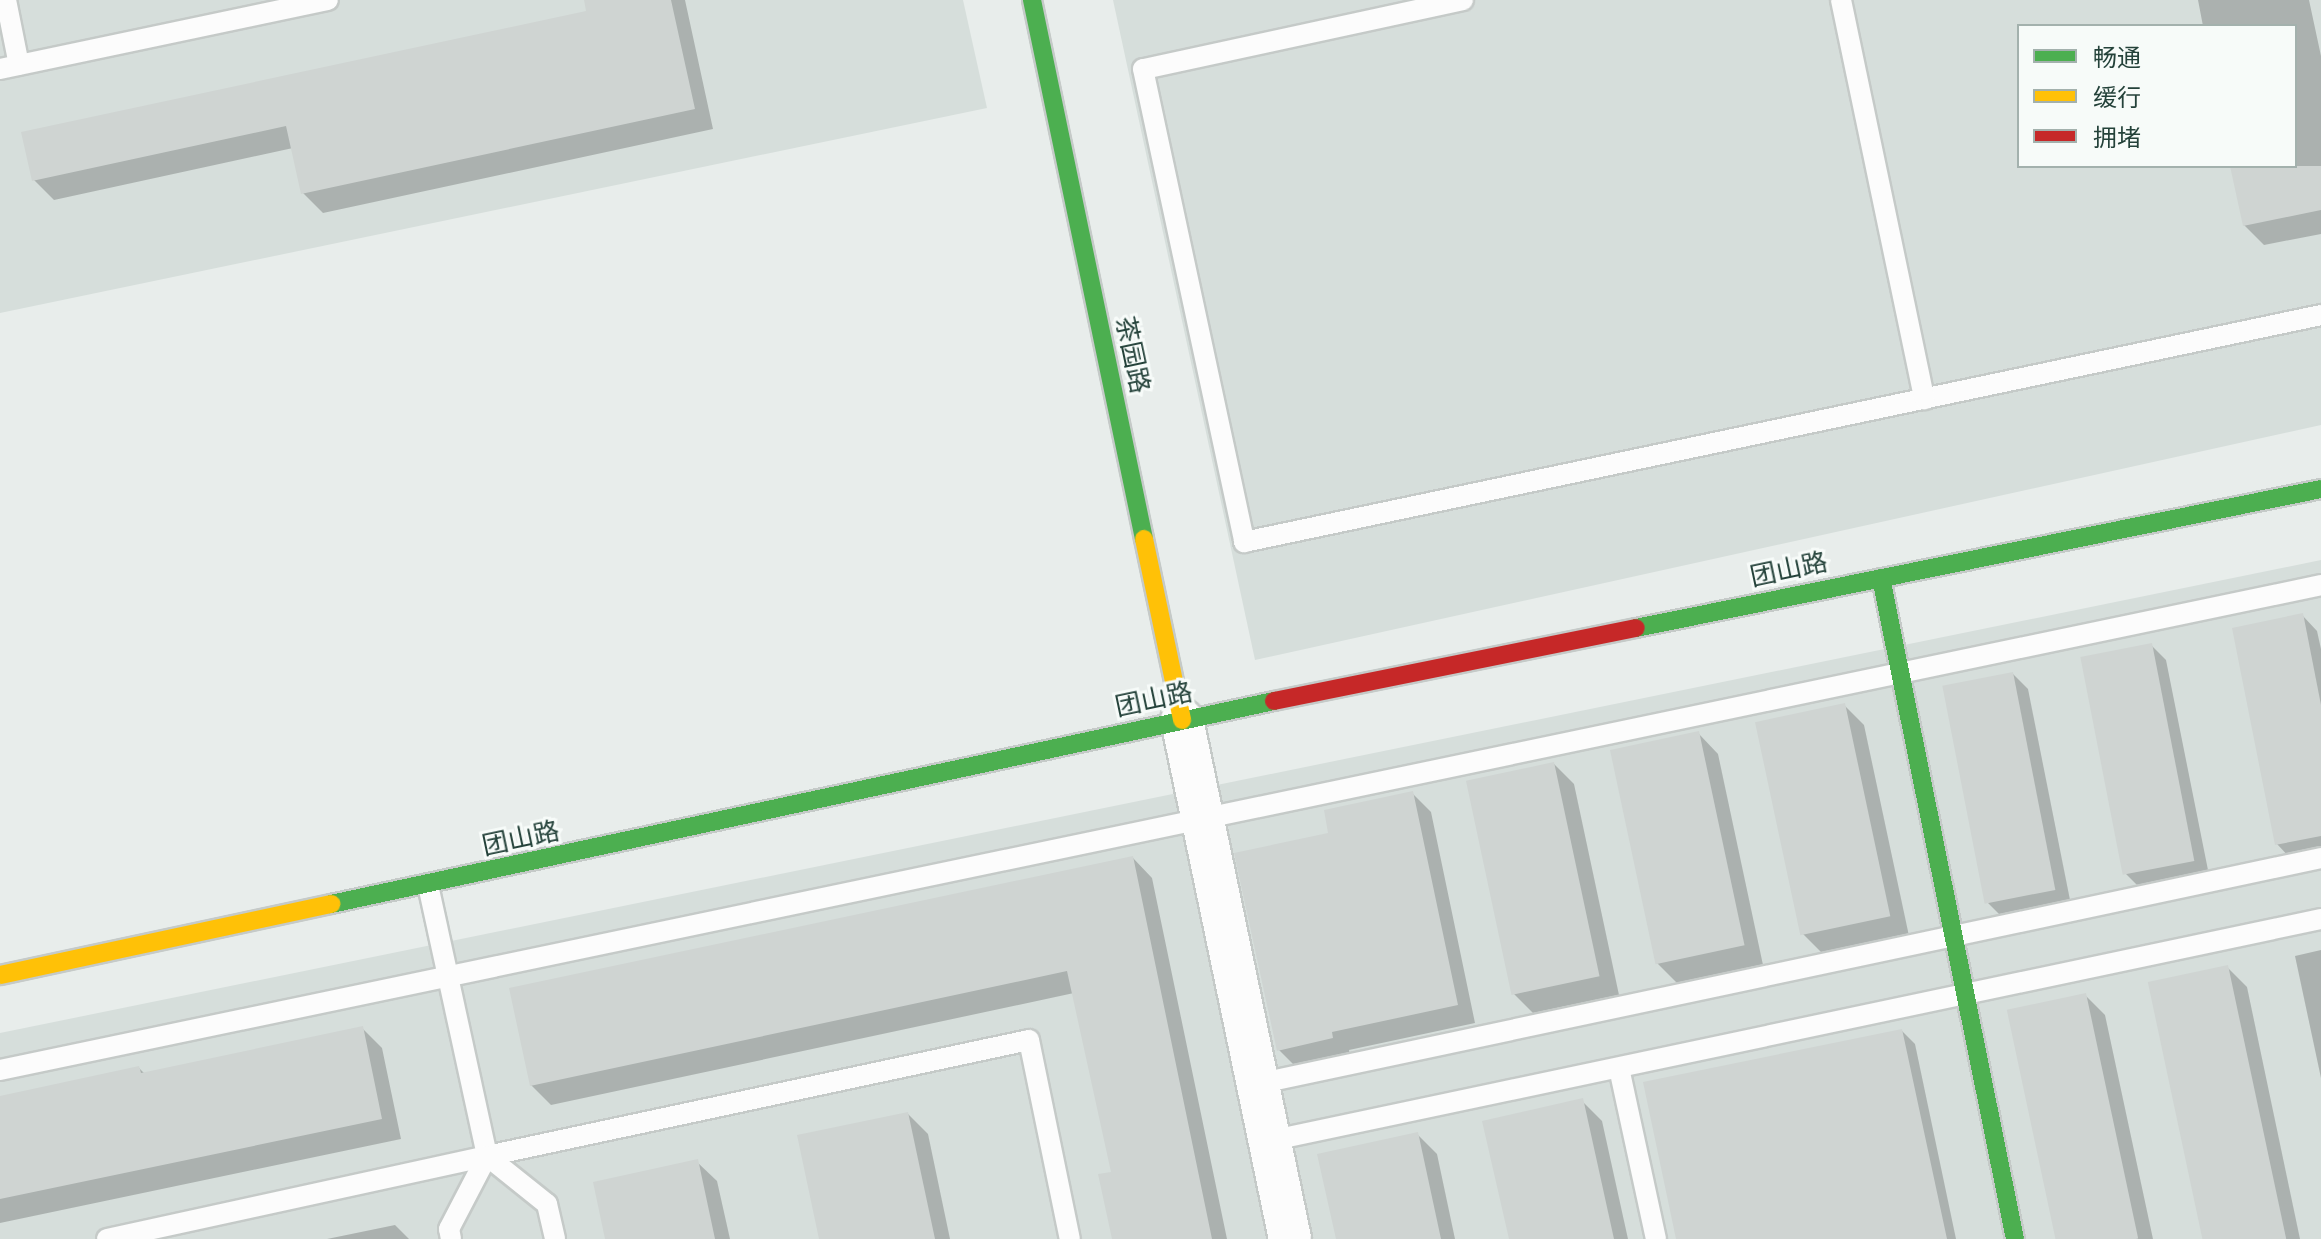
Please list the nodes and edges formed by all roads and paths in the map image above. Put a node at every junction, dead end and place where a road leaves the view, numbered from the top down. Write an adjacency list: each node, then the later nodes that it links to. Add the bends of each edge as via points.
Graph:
1 (6, 0): 6 (lane)
2 (328, 0): 6 (lane)
3 (1032, 0): 13 (street, 茶园路)
4 (1463, 0): 8 (lane, via 1143,69 1244,542)
5 (1841, 0): 8 (lane)
6 (10, 67)
7 (2321, 315): 8 (lane)
8 (1924, 399)
9 (2321, 489): 10 (street, 团山路)
10 (1881, 578): 12 (street); 13 (street, 团山路)
11 (2321, 585): 12 (lane)
12 (1901, 673): 14 (lane); 18 (street)
13 (1182, 720): 14 (street); 16 (street, 团山路)
14 (1202, 820): 20 (lane); 24 (street)
15 (2321, 858): 18 (lane)
16 (428, 885): 19 (street, 团山路); 20 (lane)
17 (2321, 919): 21 (lane)
18 (1954, 936): 21 (street); 24 (lane)
19 (0, 975)
20 (447, 977): 23 (lane); 26 (lane)
21 (1966, 994): 22 (lane); 33 (street)
22 (1619, 1068): 25 (lane); 32 (lane)
23 (0, 1070)
24 (1257, 1084): 25 (street)
25 (1269, 1141): 31 (street)
26 (487, 1156): 27 (lane); 28 (lane, via 449,1229); 29 (lane, via 547,1204); 30 (lane, via 1029,1040)
27 (107, 1239)
28 (451, 1239)
29 (555, 1239)
30 (1070, 1239)
31 (1290, 1239)
32 (1656, 1239)
33 (2015, 1239)

